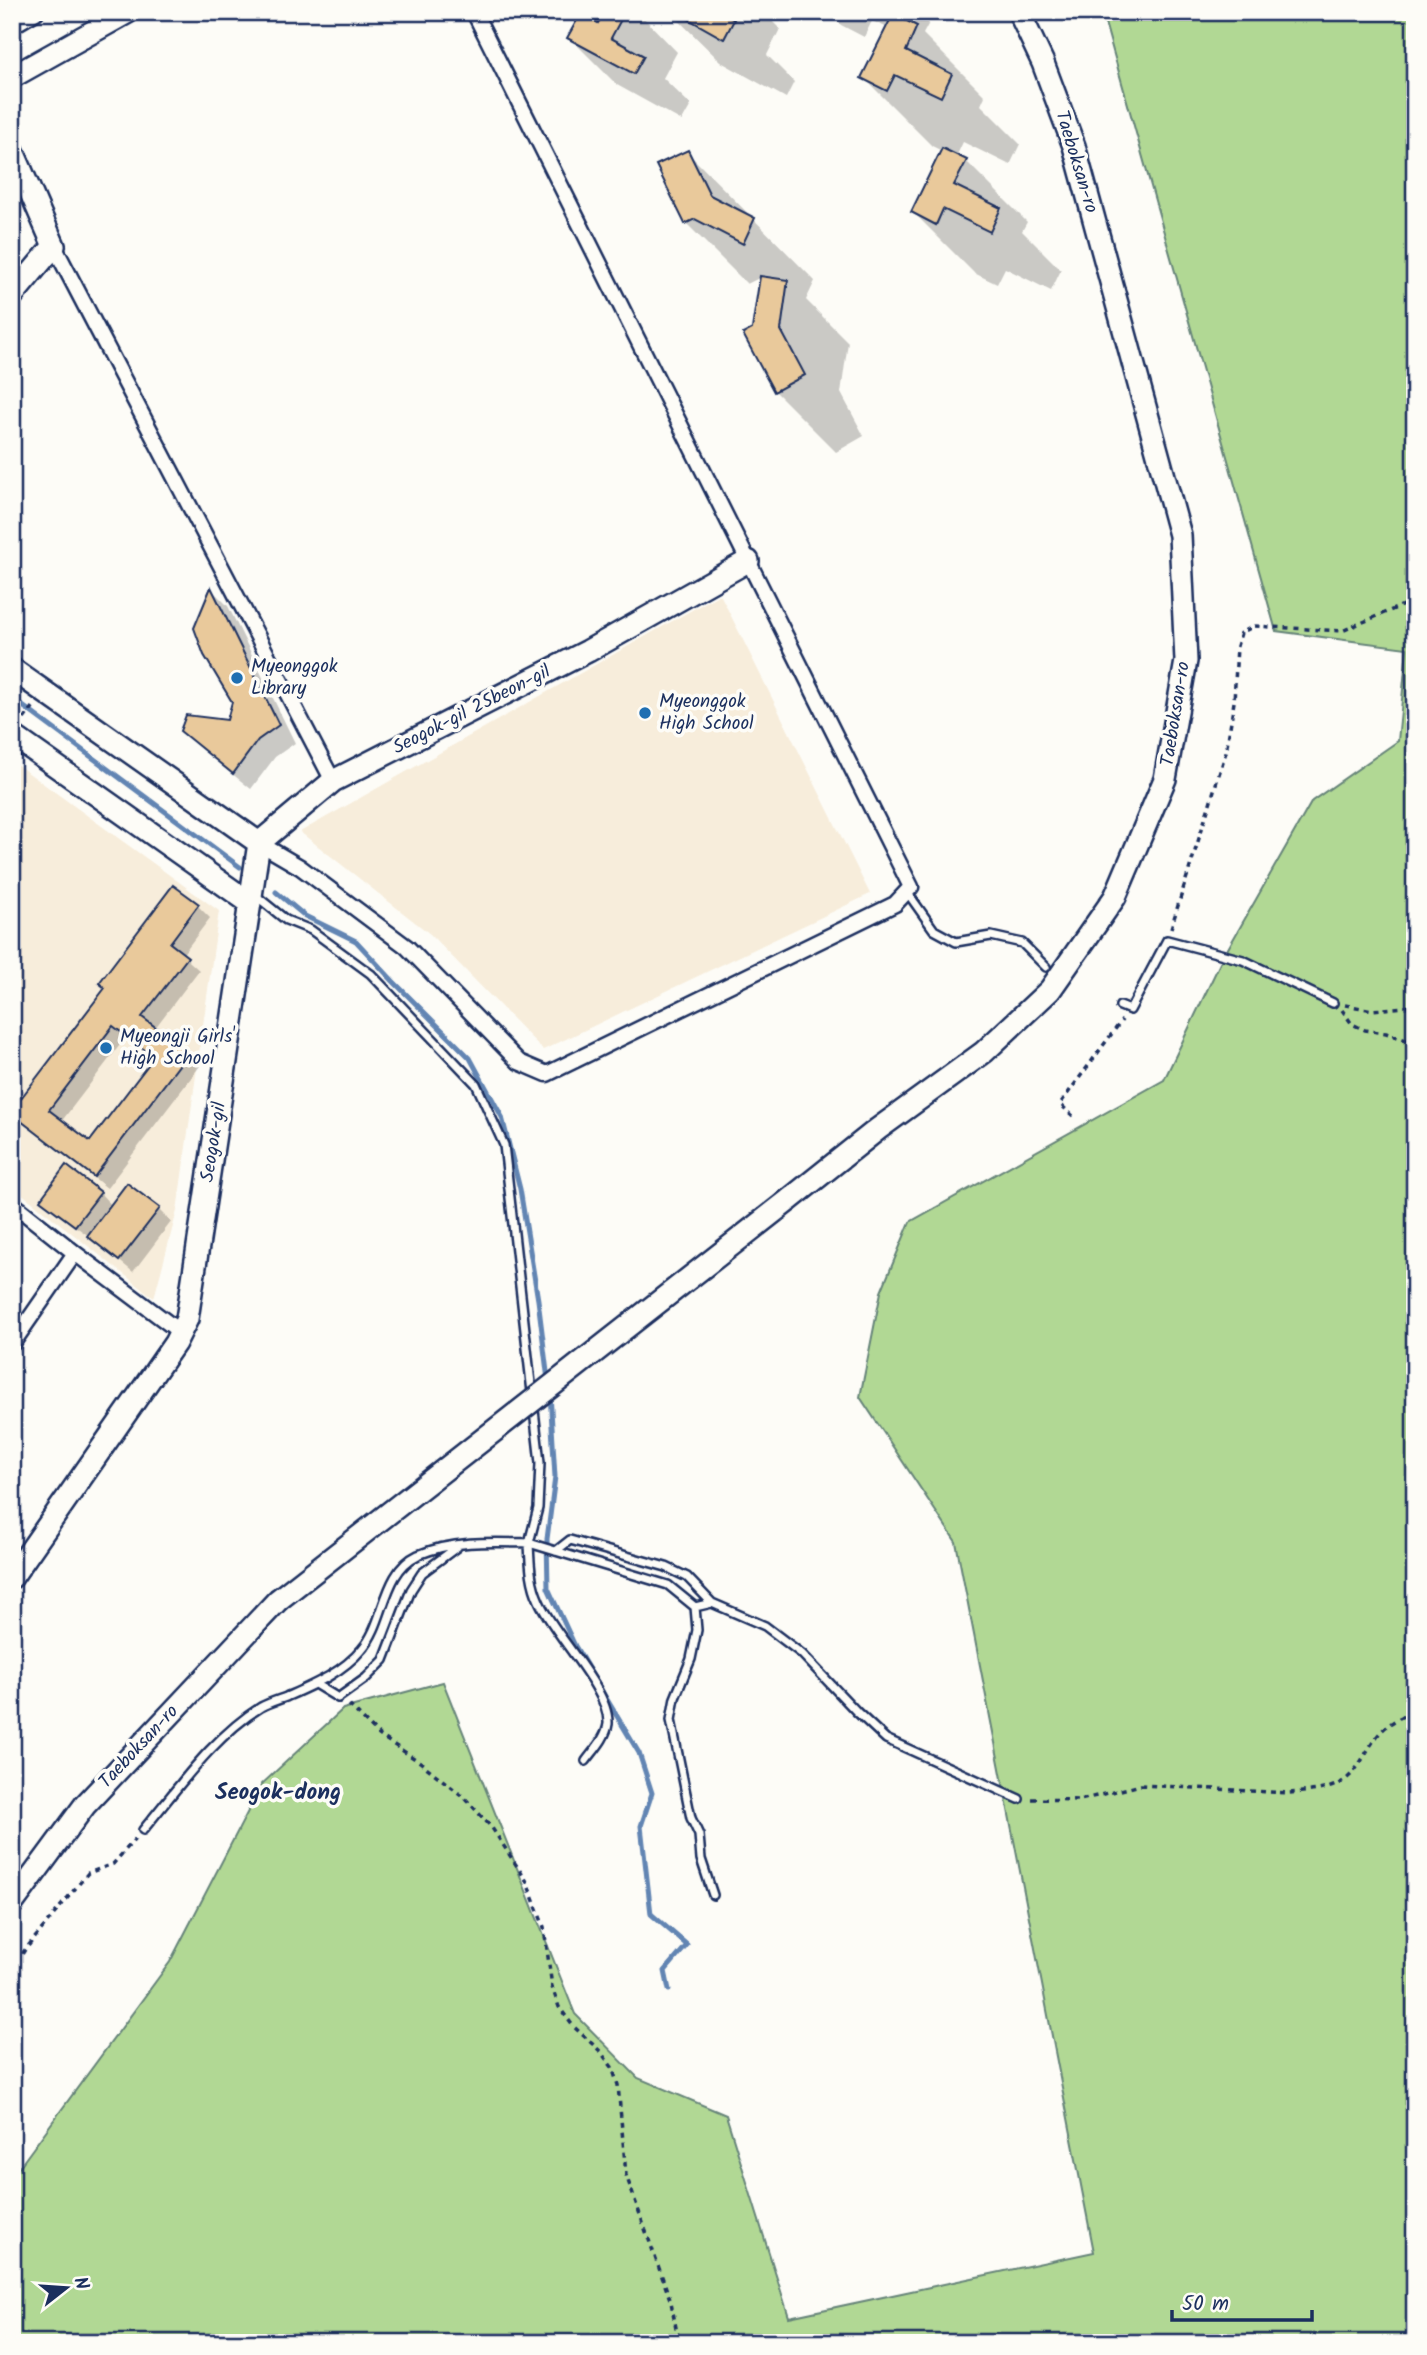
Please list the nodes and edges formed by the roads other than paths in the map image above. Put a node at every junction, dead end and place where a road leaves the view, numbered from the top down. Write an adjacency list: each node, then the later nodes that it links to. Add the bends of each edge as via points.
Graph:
1 (36, 12): 5 (street)
2 (128, 12): 6 (street)
3 (474, 12): 10 (street)
4 (1019, 12): 35 (street, Taeboksan-ro, bridge, via 1074,146 1180,535 1186,661 1165,779 1115,897 1050,990 984,1052 878,1129 278,1600 85,1805)
5 (12, 26)
6 (12, 76)
7 (12, 149): 8 (street)
8 (54, 246): 9 (street); 13 (street)
9 (12, 296)
10 (748, 561): 13 (street, Seogok-gil 25beon-gil, via 588,651); 15 (street, via 911,887)
11 (12, 669): 14 (street)
12 (12, 735): 16 (street)
13 (333, 781): 14 (street, Seogok-gil 25beon-gil)
14 (259, 843): 15 (street, via 300,867 407,947 519,1062 547,1074 895,904); 16 (street)
15 (906, 892): 17 (lane, via 934,930 956,942 992,936 1022,943)
16 (251, 897): 22 (street, Seogok-gil, via 187,1319); 24 (lane, via 311,930 371,974 476,1084 504,1145 540,1463 538,1508)
17 (1046, 967)
18 (1332, 1003): 19 (lane, via 1243,960 1167,940 1130,1010)
19 (1120, 1006)
20 (12, 1203): 21 (street)
21 (75, 1253): 22 (street); 23 (street)
22 (180, 1332): 27 (street, Seogok-gil)
23 (12, 1344)
24 (529, 1543): 25 (lane); 26 (lane); 31 (lane, via 531,1578 539,1603 605,1707 605,1736)
25 (460, 1544): 30 (lane, via 418,1556 405,1565 393,1580 362,1649); 30 (lane, via 422,1573 384,1660 366,1678 338,1698)
26 (556, 1551): 28 (lane, via 570,1540 666,1567 687,1577); 29 (lane, via 668,1585)
27 (12, 1577)
28 (712, 1603): 29 (lane); 32 (lane, via 765,1626 802,1654 887,1739)
29 (695, 1607): 34 (lane, via 697,1630 691,1659 671,1720)
30 (316, 1684): 33 (lane, via 262,1707 215,1745)
31 (586, 1761)
32 (1019, 1799)
33 (143, 1830)
34 (713, 1895)
35 (12, 1904)

